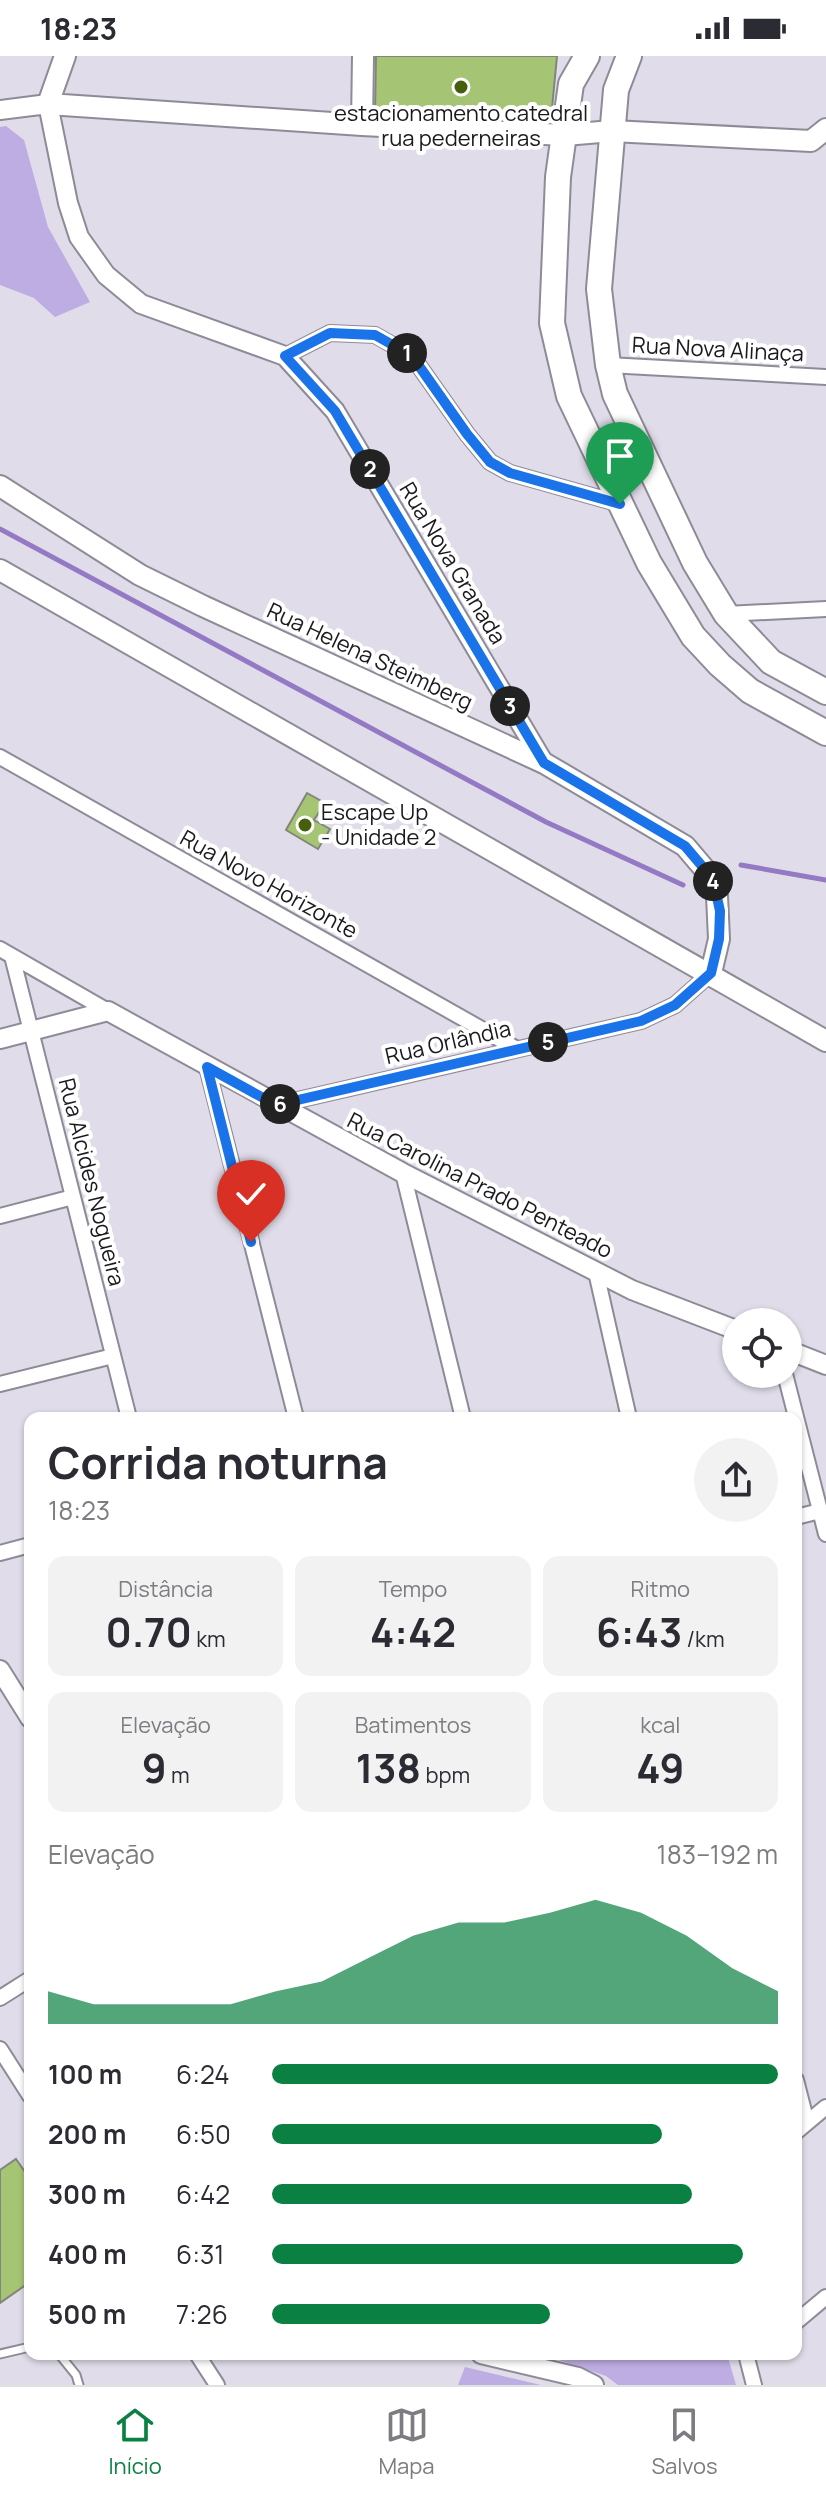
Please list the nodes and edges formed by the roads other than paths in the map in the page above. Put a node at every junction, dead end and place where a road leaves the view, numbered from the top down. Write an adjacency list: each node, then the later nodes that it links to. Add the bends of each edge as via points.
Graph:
1 (65, 56): 7 (main road)
2 (363, 56): 9 (main road)
3 (569, 56): 6 (street)
4 (587, 56): 6 (main road)
5 (629, 56): 10 (main road, via 616,90)
6 (571, 84): 11 (main road)
7 (48, 104): 8 (street); 9 (main road); 13 (street, via 79,237 106,275 141,304)
8 (0, 110)
9 (362, 125): 11 (main road)
10 (612, 131): 11 (main road); 12 (main road); 14 (main road, via 599,289)
11 (565, 135): 17 (main road, via 558,177 552,323 569,396)
12 (821, 138)
13 (285, 356): 17 (street, via 330,333 375,335 412,356 490,462 510,473); 24 (street, Rua Nova Granada, via 335,411)
14 (608, 365): 15 (street, Rua Nova Alinaça); 20 (main road, via 615,394 695,563)
15 (826, 377)
16 (0, 486): 24 (main road, Rua Helena Steimberg, via 140,575)
17 (620, 504): 22 (main road, via 693,636 750,691)
18 (0, 570): 26 (main road)
19 (826, 609): 20 (street)
20 (726, 614): 21 (main road, via 771,662)
21 (826, 692)
22 (826, 733)
23 (0, 757): 31 (street, Rua Novo Horizonte)
24 (544, 763): 26 (main road, Rua Helena Steimberg, via 685,846 700,862 713,879 720,911)
25 (6, 953): 27 (street, Rua Carolina Prado Penteado); 28 (street, Rua Alcides Nogueira)
26 (711, 973): 30 (main road); 31 (street, Rua Orlândia, via 675,1005 641,1021)
27 (108, 1011): 28 (street); 32 (street, Rua Carolina Prado Penteado)
28 (31, 1031): 29 (street); 35 (street, Rua Alcides Nogueira)
29 (0, 1039)
30 (826, 1041)
31 (517, 1049): 33 (street, Rua Orlândia)
32 (207, 1067): 33 (street, Rua Carolina Prado Penteado); 45 (street)
33 (276, 1105): 34 (street, Rua Carolina Prado Penteado)
34 (403, 1173): 37 (street, Rua Carolina Prado Penteado); 46 (street)
35 (73, 1197): 36 (street); 39 (street, Rua Alcides Nogueira)
36 (0, 1216)
37 (596, 1272): 38 (street, Rua Carolina Prado Penteado); 47 (street)
38 (722, 1325)
39 (113, 1356): 42 (street); 44 (street, Rua Alcides Nogueira)
40 (802, 1356): 41 (street)
41 (826, 1365)
42 (0, 1384)
43 (789, 1388): 48 (street)
44 (127, 1412)
45 (294, 1412)
46 (462, 1412)
47 (628, 1412)
48 (795, 1412)
49 (802, 1441): 50 (street)
50 (820, 1511): 51 (street); 52 (street)
51 (802, 1516)
52 (826, 1534)
53 (24, 1547): 54 (street)
54 (0, 1553)
55 (0, 1670): 56 (street)
56 (24, 1706)
57 (24, 1983): 58 (street)
58 (0, 1998)
59 (0, 2049): 60 (street)
60 (24, 2087)
61 (826, 2107): 62 (street)
62 (802, 2127)
63 (826, 2297): 64 (street)
64 (802, 2317)
65 (24, 2348): 66 (lane)
66 (0, 2354)
67 (64, 2360): 71 (lane)
68 (201, 2360): 72 (street)
69 (506, 2360): 73 (street)
70 (751, 2360): 74 (street)
71 (79, 2385)
72 (217, 2385)
73 (594, 2385)
74 (754, 2385)

